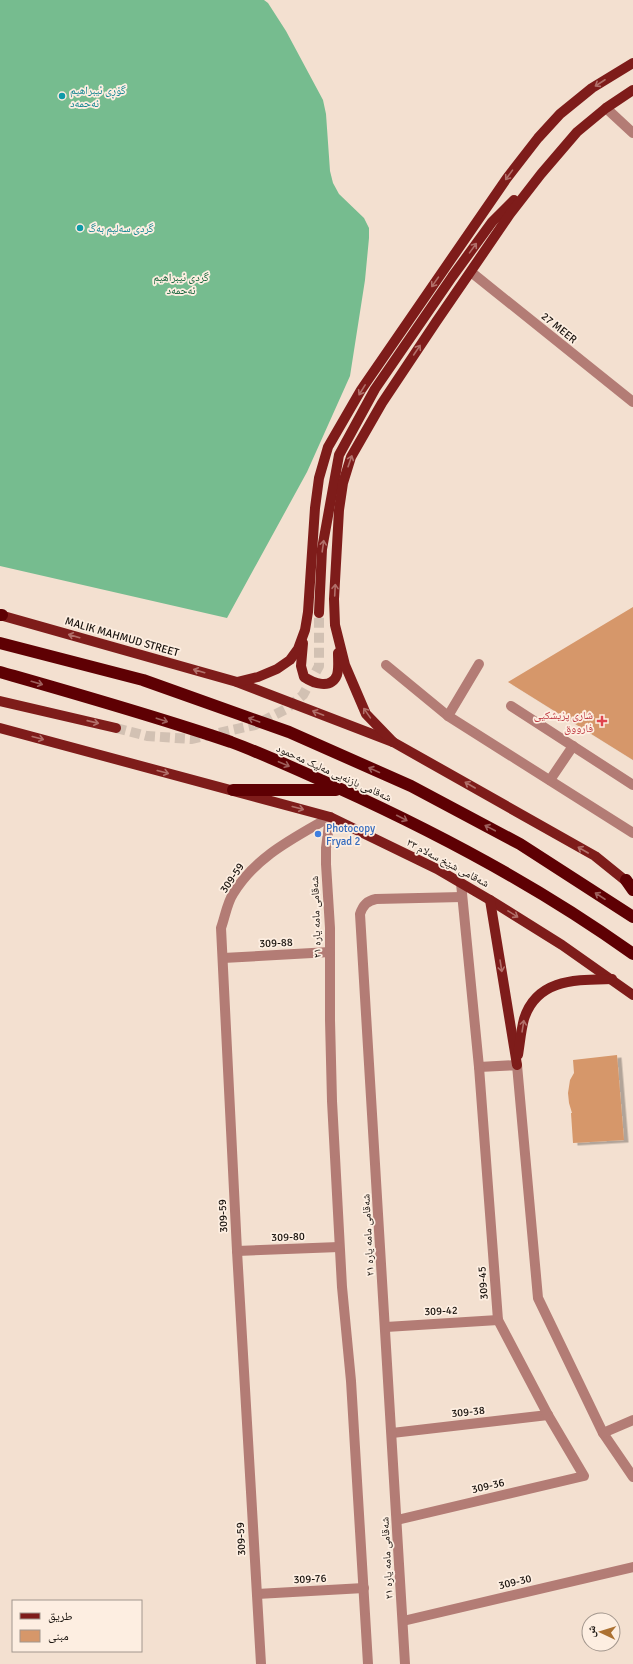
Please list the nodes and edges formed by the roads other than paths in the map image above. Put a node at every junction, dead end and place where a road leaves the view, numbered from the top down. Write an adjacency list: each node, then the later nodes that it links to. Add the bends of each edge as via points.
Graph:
1 (633, 63): 10 (main road, one-way to 10, via 592,88 560,114 533,144 361,390 328,447 319,478 315,508 309,599)
2 (633, 90): 3 (main road)
3 (606, 108): 4 (street); 5 (main road, via 577,132)
4 (633, 133)
5 (541, 174): 6 (main road); 8 (main road, one-way to 5, via 322,549 339,455 375,389 452,277 492,222)
6 (471, 272): 7 (street, 27 MEER); 11 (main road, one-way to 6, via 334,599 337,535 343,483 351,457 382,403)
7 (633, 402)
8 (320, 613)
9 (1, 615): 16 (main road, MALIK MAHMUD STREET, one-way to 9)
10 (303, 637): 11 (main road, via 301,666 304,677 314,684 334,681 337,674); 16 (main road, via 290,660 277,669)
11 (338, 642): 22 (main road, one-way to 11, via 366,714)
12 (0, 643): 34 (highway, شەقامی بازنەیی مەلیک مەحمود, one-way to 12, via 520,844 411,786 289,732 143,680)
13 (479, 664): 19 (street)
14 (386, 665): 19 (street)
15 (0, 672): 27 (highway, شەقامی بازنەیی مەلیک مەحمود, one-way to 27, via 145,714 232,743)
16 (237, 682): 22 (main road, MALIK MAHMUD STREET, one-way to 16)
17 (0, 701): 21 (main road, one-way to 21)
18 (511, 706): 23 (street)
19 (448, 716): 24 (street)
20 (0, 728): 26 (main road, شەقامی شێخ سەلام ٣٣, one-way to 26)
21 (116, 728)
22 (393, 742): 31 (main road, one-way to 22, via 594,856)
23 (573, 746): 24 (street); 25 (street)
24 (550, 780): 29 (street)
25 (633, 785)
26 (234, 790): 27 (highway); 28 (main road, شەقامی شێخ سەلام ٣٣, one-way to 28)
27 (341, 790): 36 (highway, شەقامی بازنەیی مەلیک مەحمود, one-way to 36, via 379,806 501,870)
28 (330, 817): 30 (main road, شەقامی شێخ سەلام ٣٣); 35 (street, شەقامی مامە یارە ٢١, via 326,848); 37 (street, 309-59, via 272,851 252,868 232,895 221,928)
29 (633, 833)
30 (461, 883): 32 (street, 309-45); 33 (main road, شەقامی شێخ سەلام ٣٣)
31 (631, 885)
32 (462, 897): 41 (street, 309-45); 45 (street, شەقامی مامە یارە ٢١, via 376,899 366,903 360,914)
33 (490, 900): 38 (main road, شەقامی شێخ سەلام ٣٣, one-way to 38); 40 (main road, one-way to 40)
34 (633, 917)
35 (330, 952): 37 (street, 309-88); 42 (street, شەقامی مامە یارە ٢١, via 330,1067)
36 (633, 954)
37 (223, 958): 43 (street, 309-59)
38 (612, 979): 39 (main road, شەقامی شێخ سەلام ٣٣); 40 (main road, one-way to 38, via 524,1018 540,994 562,982)
39 (633, 995)
40 (517, 1065): 41 (street); 49 (street, via 538,1298)
41 (479, 1067): 44 (street, 309-45)
42 (340, 1247): 43 (street, 309-80); 54 (street, شەقامی مامە یارە ٢١)
43 (237, 1251): 55 (street, 309-59)
44 (498, 1320): 45 (street, 309-42); 46 (street, 309-45)
45 (386, 1327): 48 (street, شەقامی مامە یارە ٢١)
46 (548, 1415): 48 (street, 309-38); 50 (street, 309-45)
47 (633, 1420): 49 (street)
48 (392, 1433): 52 (street, شەقامی مامە یارە ٢١)
49 (603, 1433): 51 (street)
50 (584, 1476): 52 (street, 309-36)
51 (633, 1477)
52 (397, 1520): 56 (street, شەقامی مامە یارە ٢١)
53 (633, 1567): 56 (street, 309-30)
54 (364, 1588): 55 (street, 309-76); 58 (street, شەقامی مامە یارە ٢١)
55 (257, 1594): 57 (street, 309-59)
56 (402, 1621): 59 (street, شەقامی مامە یارە ٢١)
57 (261, 1664)
58 (368, 1664)
59 (405, 1664)

